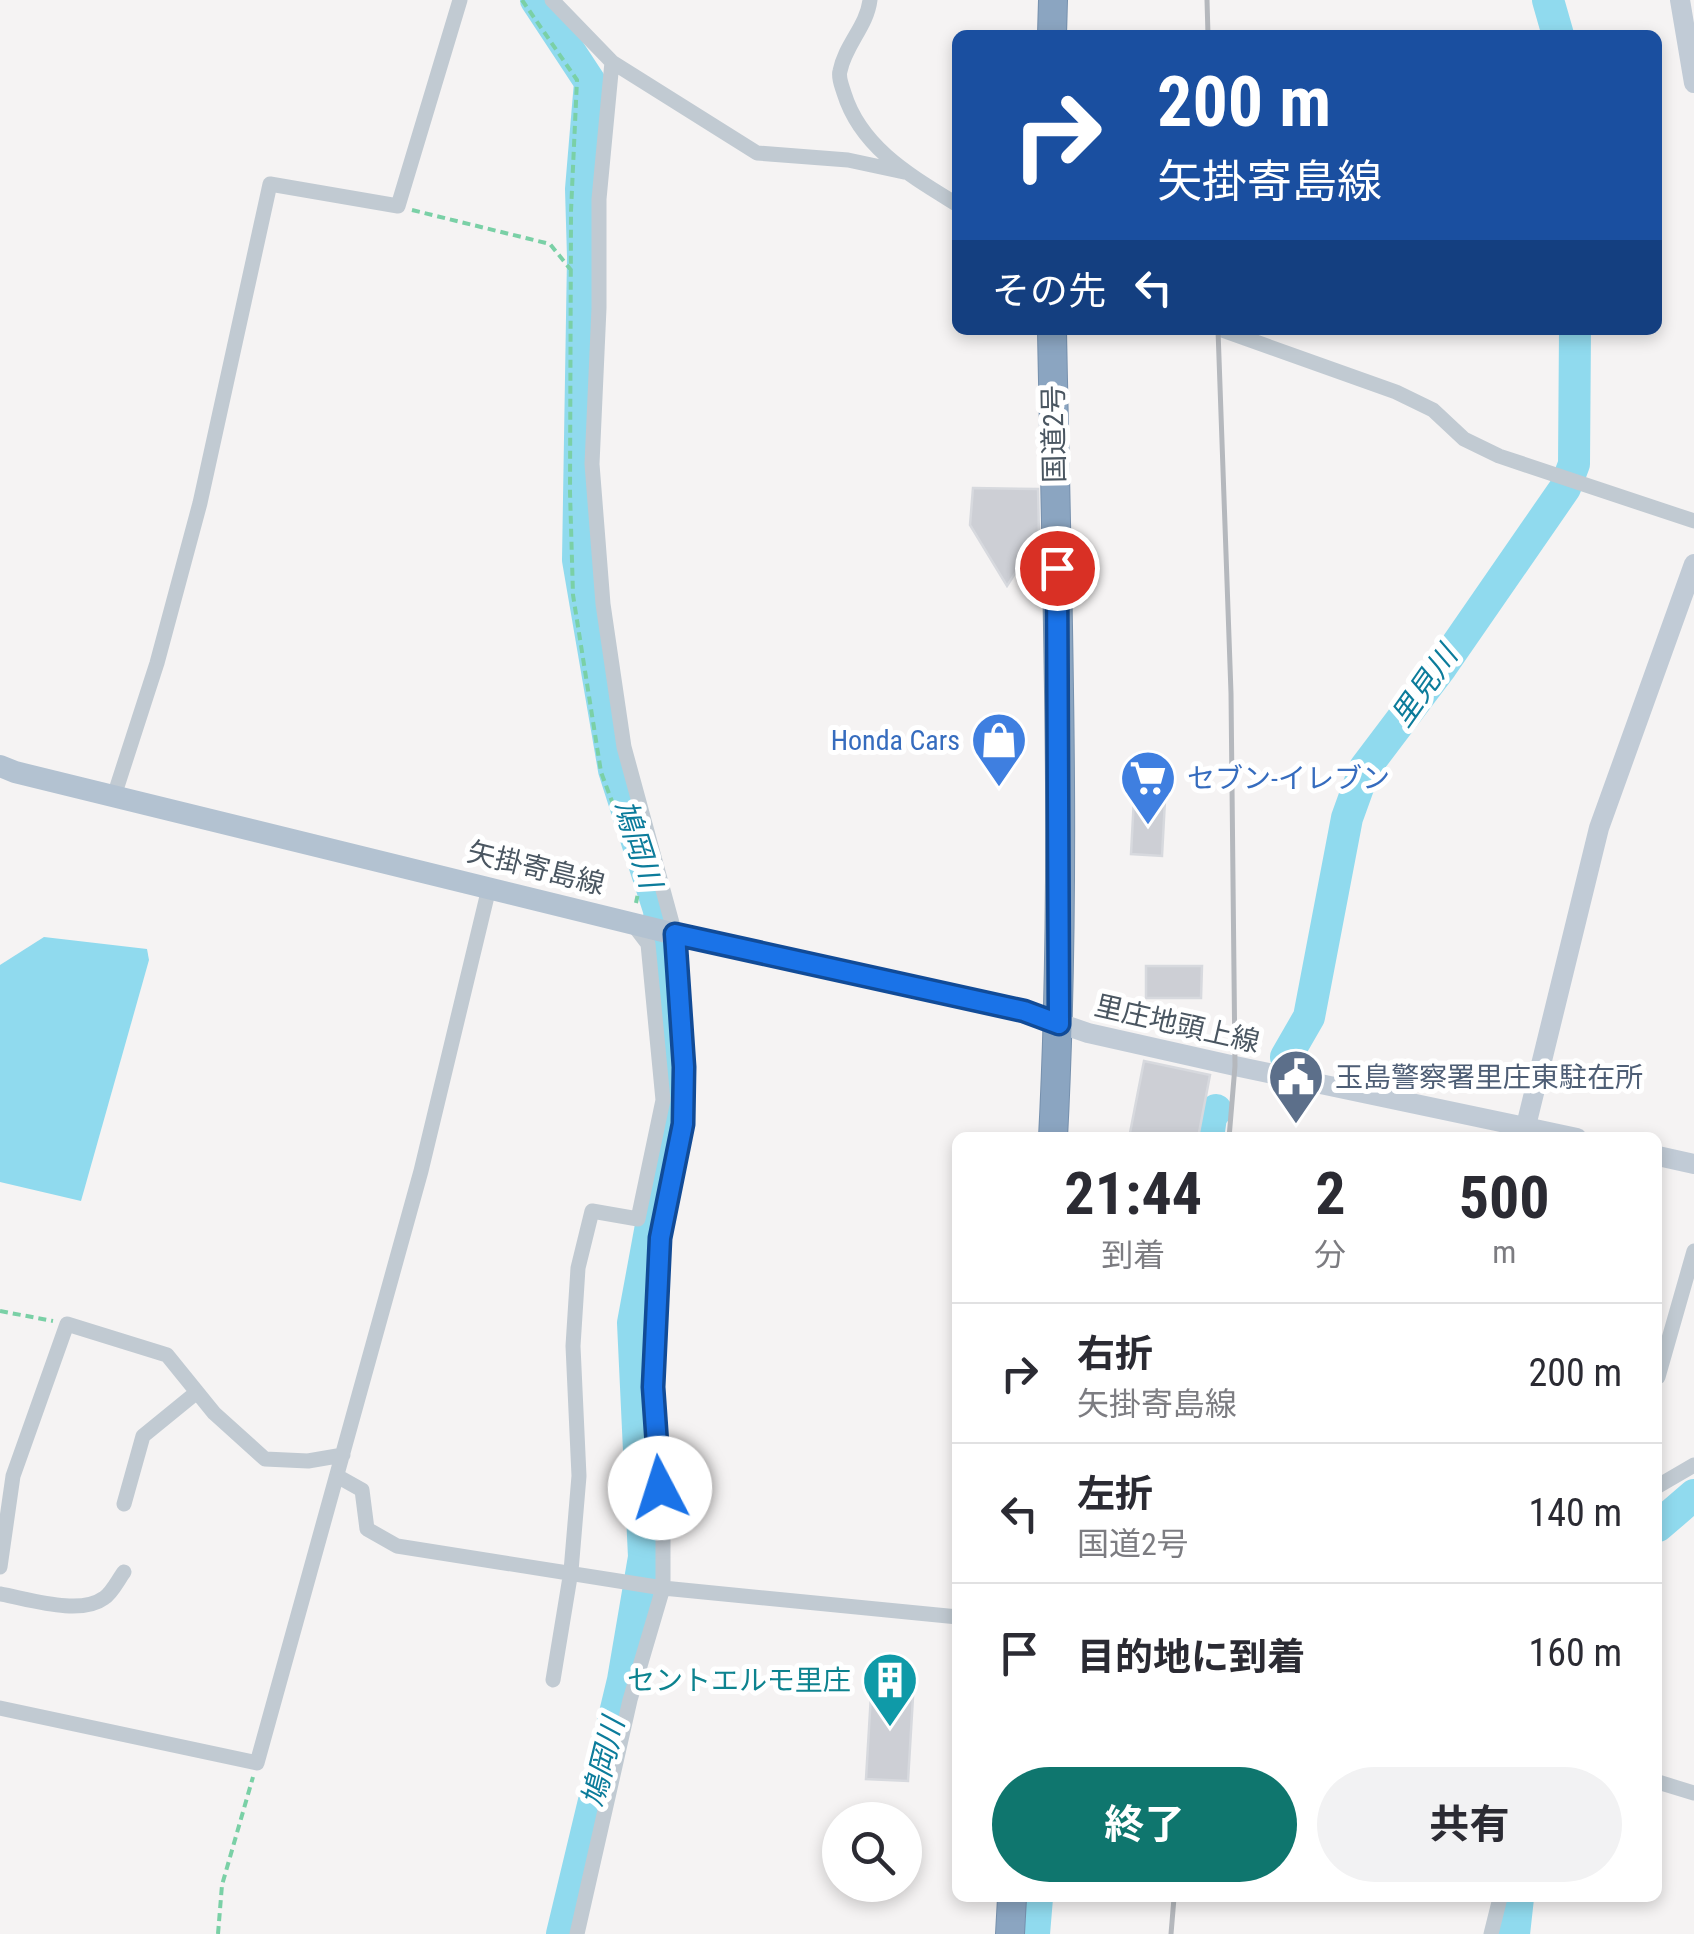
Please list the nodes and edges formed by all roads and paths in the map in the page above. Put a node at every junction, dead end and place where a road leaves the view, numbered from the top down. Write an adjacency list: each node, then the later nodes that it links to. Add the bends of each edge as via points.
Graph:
1 (460, 0): 12 (street)
2 (552, 0): 8 (street)
3 (870, 0): 10 (street, via 838,74 850,112)
4 (1052, 0): 7 (highway)
5 (1680, 0): 6 (street)
6 (1690, 26): 9 (street)
7 (1052, 30)
8 (612, 62): 10 (street, via 757,153); 22 (street, via 599,199 592,464 624,747)
9 (1694, 83)
10 (904, 172): 11 (street)
11 (952, 201)
12 (398, 206): 13 (path, via 550,244); 19 (street, via 270,184 200,503)
13 (573, 272)
14 (1052, 335): 23 (highway, 国道2号)
15 (1236, 335): 16 (street, via 1396,392 1499,456)
16 (1694, 521)
17 (1694, 564): 25 (street, via 1599,828)
18 (0, 766): 19 (main road, 矢掛寄島線)
19 (114, 796): 20 (main road, 矢掛寄島線)
20 (490, 888): 21 (main road, 矢掛寄島線); 33 (street)
21 (638, 924): 22 (main road, 矢掛寄島線); 40 (street, via 648,944 663,1100 638,1219 592,1210 578,1268 573,1346 579,1476)
22 (675, 934): 23 (main road, 矢掛寄島線); 41 (street, via 683,1124 660,1238 653,1387)
23 (1059, 1024): 24 (highway, 国道2号); 25 (street, 里庄地頭上線)
24 (1053, 1132)
25 (1524, 1132)
26 (1662, 1157): 27 (street)
27 (1694, 1164)
28 (1694, 1251): 31 (street)
29 (0, 1312): 30 (path)
30 (67, 1324): 32 (street, via 167,1355); 38 (street, via 13,1476)
31 (1662, 1363)
32 (197, 1392): 33 (street, via 264,1459); 37 (street, via 142,1436)
33 (342, 1455): 35 (street)
34 (1694, 1465): 36 (street)
35 (337, 1476): 40 (street, via 362,1490 367,1529 397,1546); 46 (street)
36 (1662, 1484)
37 (124, 1504)
38 (0, 1567)
39 (124, 1572): 42 (street, via 104,1598 76,1609)
40 (571, 1572): 41 (street); 44 (street)
41 (664, 1588): 43 (street); 52 (street, via 630,1700)
42 (0, 1594)
43 (952, 1616)
44 (554, 1680)
45 (0, 1708): 46 (street)
46 (257, 1762): 51 (path, via 222,1885)
47 (1662, 1783): 48 (street)
48 (1694, 1793)
49 (1012, 1902): 53 (highway)
50 (1499, 1902): 54 (street)
51 (218, 1934)
52 (577, 1934)
53 (1010, 1934)
54 (1491, 1934)

